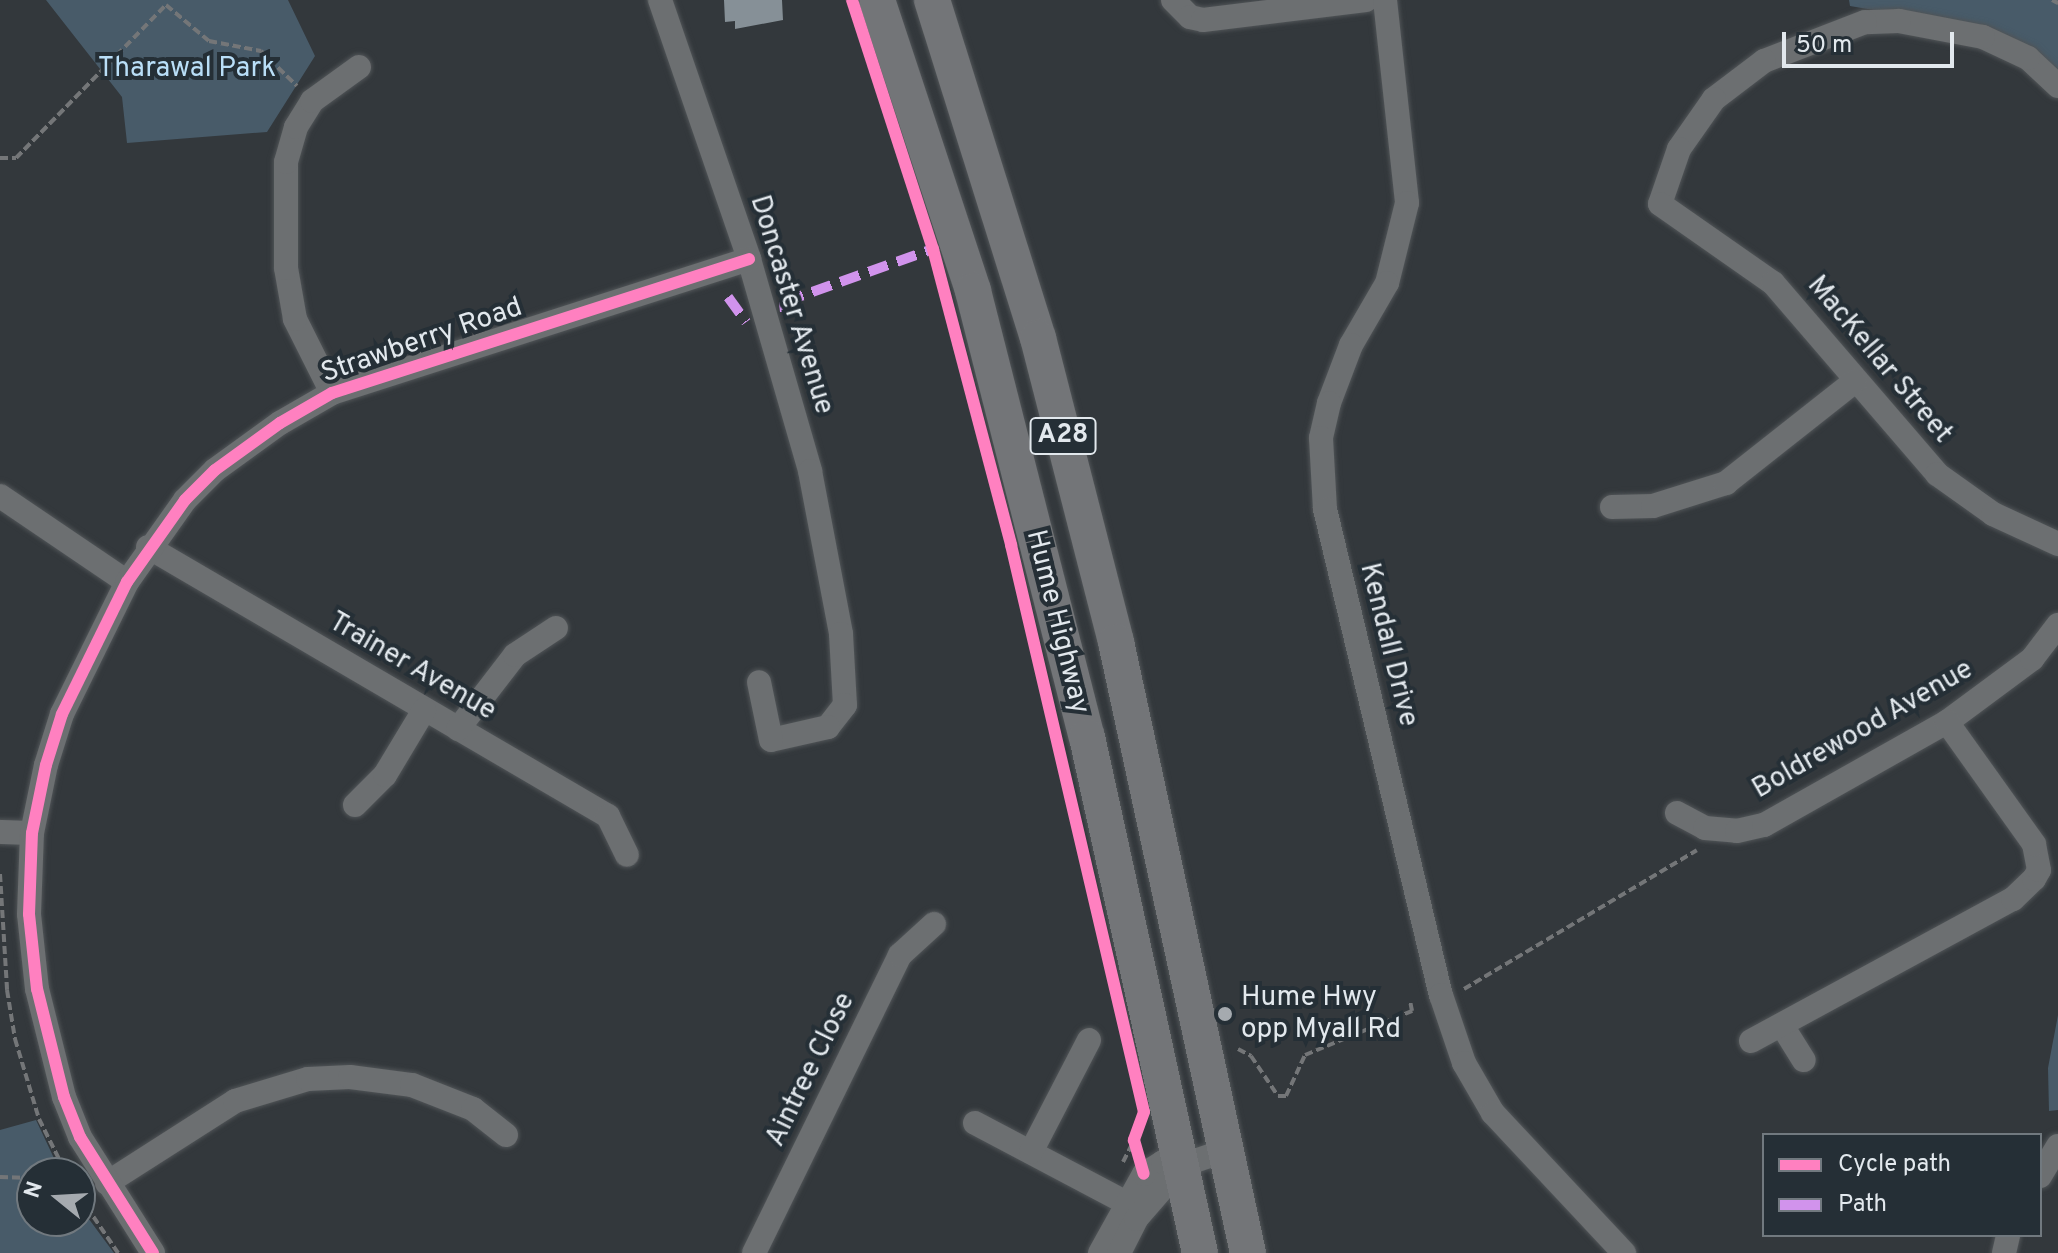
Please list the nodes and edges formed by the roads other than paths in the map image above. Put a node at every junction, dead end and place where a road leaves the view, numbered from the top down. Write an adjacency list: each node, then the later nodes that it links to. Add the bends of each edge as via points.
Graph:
1 (660, 0): 9 (street, Doncaster Avenue)
2 (877, 0): 38 (highway, Hume Highway / A28, via 973,291 1087,737)
3 (932, 0): 36 (highway, Hume Highway / A28, via 1038,338 1116,642)
4 (1173, 0): 5 (street, via 1190,17 1203,20)
5 (1366, 0)
6 (1385, 0): 48 (street, Kendall Drive, via 1407,164 1407,203 1387,283 1351,345 1329,403 1321,438 1325,509 1441,995 1464,1063 1493,1113)
7 (359, 67): 11 (street, via 312,101 296,127 286,162 286,268 295,319)
8 (2058, 86): 10 (street, MacKellar Street, via 2028,58 1983,37 1899,21 1865,22 1764,61 1714,99 1679,149 1660,204 1773,283)
9 (749, 259): 11 (street, Strawberry Road); 19 (street, Doncaster Avenue, via 810,471 841,634 845,705 828,727 771,740)
10 (1855, 381): 13 (street, via 1726,483 1653,506); 14 (street, MacKellar Street, via 1937,474 1993,514)
11 (332, 393): 15 (street, Strawberry Road, via 215,470)
12 (0, 496): 16 (street)
13 (1612, 507)
14 (2058, 544)
15 (148, 547): 16 (street, Strawberry Road); 20 (street, Trainer Avenue)
16 (127, 582): 26 (street, Strawberry Road, via 62,714)
17 (2058, 625): 21 (street, Boldrewood Avenue, via 2032,659)
18 (556, 628): 22 (street, via 515,655)
19 (759, 682)
20 (424, 710): 22 (street, Trainer Avenue); 23 (street, via 385,775)
21 (1947, 722): 24 (street, Boldrewood Avenue, via 1764,825 1737,831 1705,828); 29 (street, via 2034,844 2039,870 2013,899)
22 (458, 729): 27 (street, Trainer Avenue, via 608,816)
23 (355, 805)
24 (1677, 813)
25 (0, 832): 26 (street)
26 (32, 833): 40 (street, Strawberry Road, via 29,914 46,1031 64,1097)
27 (627, 855)
28 (934, 924): 43 (street, Aintree Close, via 900,955)
29 (1783, 1027): 31 (street); 32 (street)
30 (1089, 1040): 37 (street)
31 (1751, 1041)
32 (1804, 1060)
33 (975, 1123): 37 (street)
34 (506, 1135): 40 (street, via 473,1109 412,1085 350,1077 308,1079 235,1101)
35 (2058, 1146): 39 (street)
36 (1227, 1150): 38 (street); 47 (highway, Hume Highway / A28)
37 (1031, 1152): 41 (street)
38 (1183, 1165): 41 (street, via 1163,1162 1144,1174); 45 (street, via 1136,1219); 46 (highway, Hume Highway / A28)
39 (2042, 1173)
40 (107, 1183): 42 (street, Strawberry Road)
41 (1125, 1202): 44 (street)
42 (153, 1253)
43 (754, 1253)
44 (1100, 1253)
45 (1119, 1253)
46 (1200, 1253)
47 (1248, 1253)
48 (1624, 1253)

